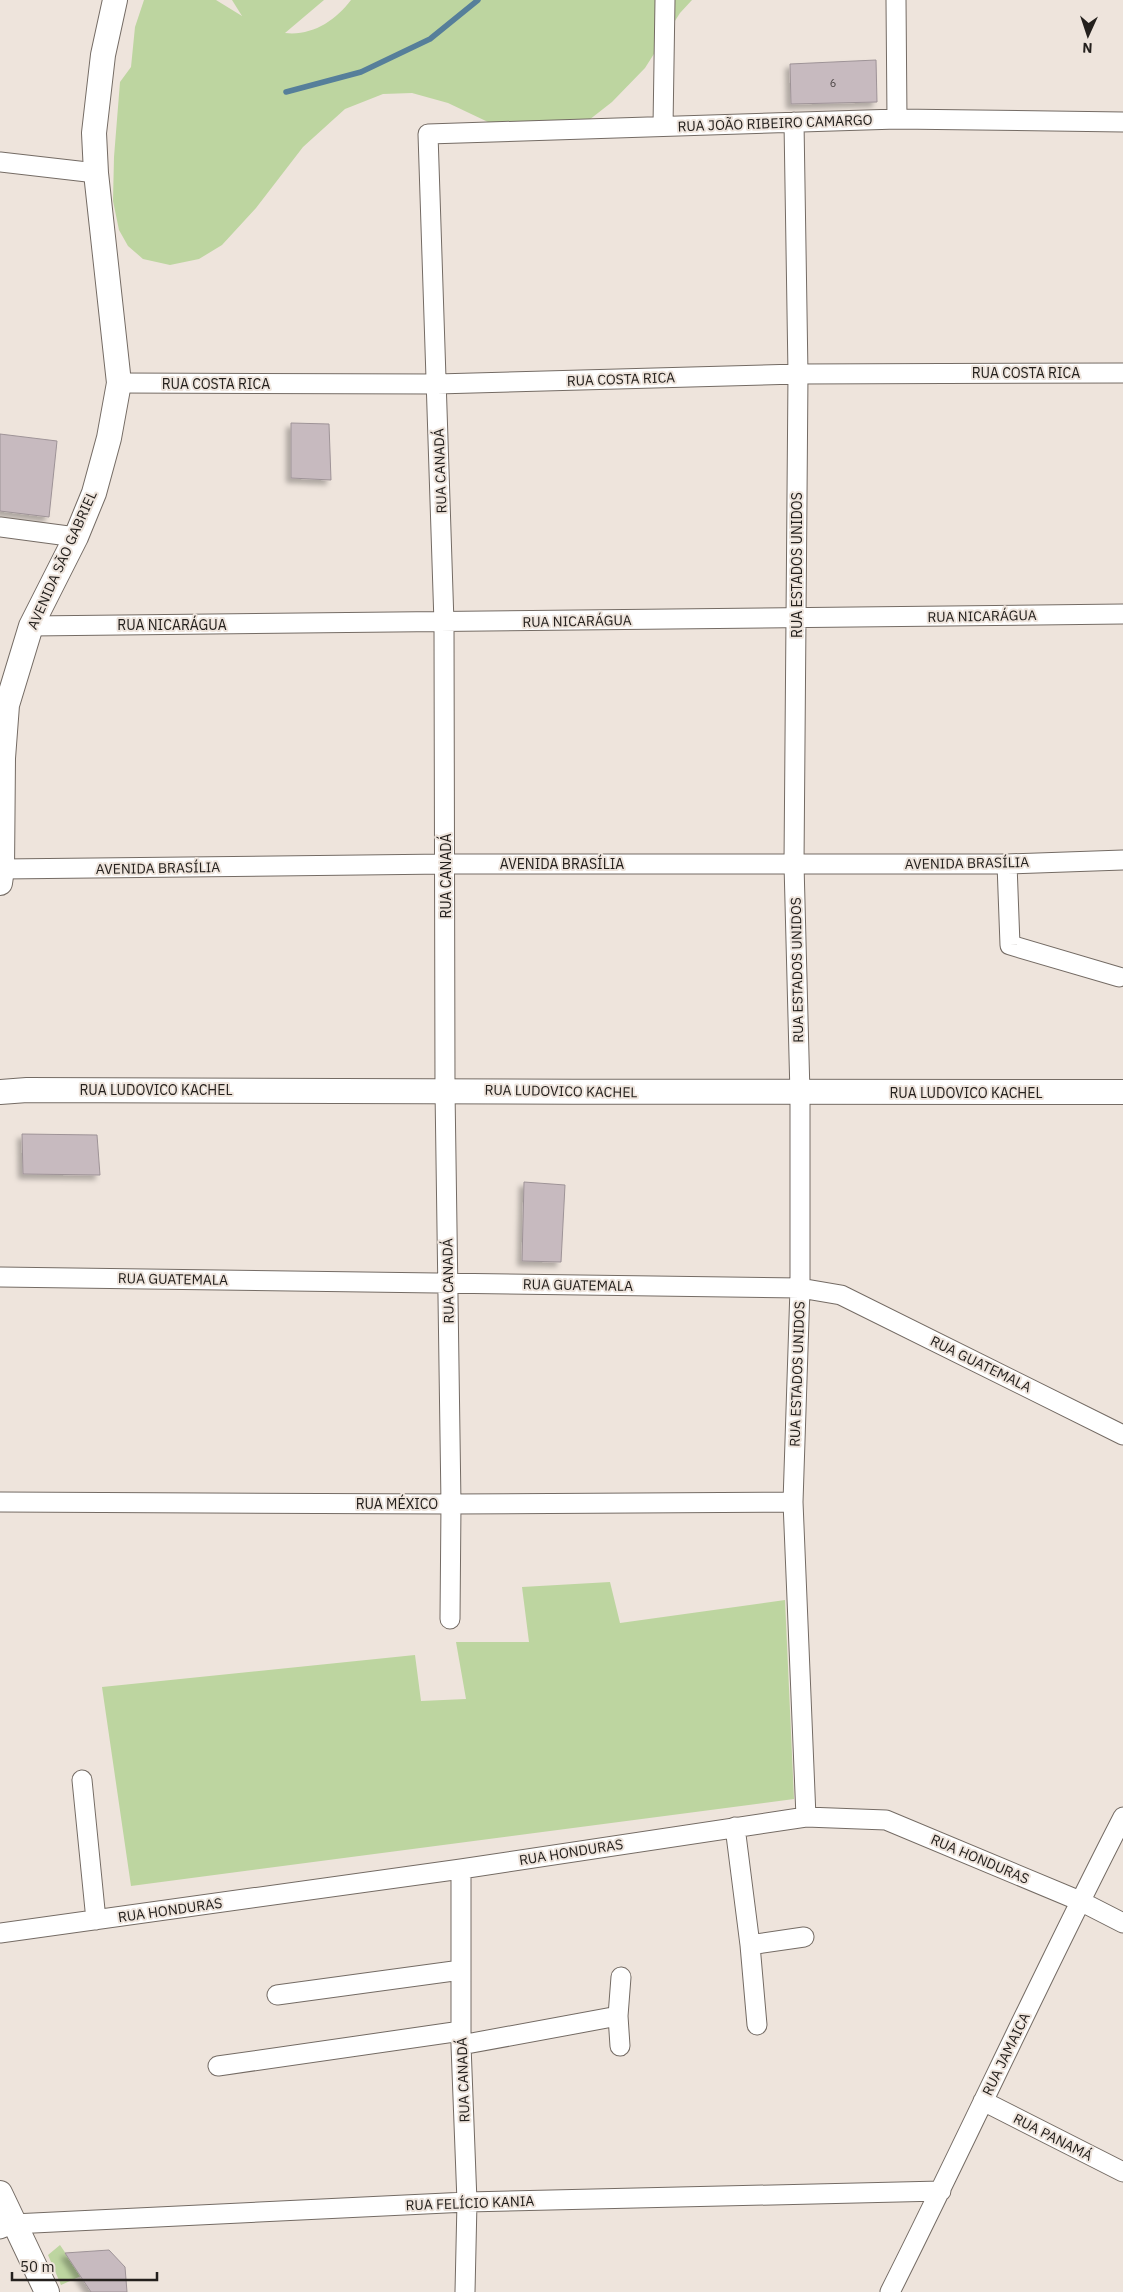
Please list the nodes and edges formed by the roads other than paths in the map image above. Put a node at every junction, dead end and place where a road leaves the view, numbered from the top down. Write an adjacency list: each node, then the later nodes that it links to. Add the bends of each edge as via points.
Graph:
1 (116, 0): 10 (main road, AVENIDA SÃO GABRIEL, via 103,55 94,133)
2 (665, 0): 7 (street)
3 (896, 0): 4 (street)
4 (897, 119): 5 (street, RUA JOÃO RIBEIRO CAMARGO); 6 (street, RUA JOÃO RIBEIRO CAMARGO)
5 (794, 122): 7 (street, RUA JOÃO RIBEIRO CAMARGO); 12 (street, RUA ESTADOS UNIDOS)
6 (1123, 122)
7 (663, 126): 8 (street, RUA JOÃO RIBEIRO CAMARGO)
8 (428, 134): 14 (street, RUA CANADÁ)
9 (0, 162): 10 (street)
10 (96, 172): 13 (main road, AVENIDA SÃO GABRIEL)
11 (1123, 373): 12 (street, RUA COSTA RICA)
12 (798, 374): 14 (street, RUA COSTA RICA); 18 (street, RUA ESTADOS UNIDOS)
13 (119, 384): 14 (street, RUA COSTA RICA); 16 (main road, AVENIDA SÃO GABRIEL, via 99,475)
14 (437, 384): 19 (street, RUA CANADÁ)
15 (0, 527): 16 (street)
16 (76, 537): 20 (main road, AVENIDA SÃO GABRIEL)
17 (1123, 614): 18 (street, RUA NICARÁGUA)
18 (797, 618): 19 (street, RUA NICARÁGUA); 24 (street, RUA ESTADOS UNIDOS)
19 (444, 623): 20 (street, RUA NICARÁGUA); 23 (street, RUA CANADÁ)
20 (31, 626): 21 (main road, AVENIDA SÃO GABRIEL)
21 (3, 704): 26 (main road, AVENIDA SÃO GABRIEL)
22 (1123, 860): 25 (street, AVENIDA BRASÍLIA)
23 (446, 864): 24 (street, AVENIDA BRASÍLIA); 26 (street, AVENIDA BRASÍLIA); 28 (street, RUA CANADÁ)
24 (794, 864): 25 (street, AVENIDA BRASÍLIA); 31 (street, RUA ESTADOS UNIDOS)
25 (1007, 864): 27 (street, via 1010,945)
26 (1, 876)
27 (1119, 977)
28 (445, 1090): 29 (main road, RUA LUDOVICO KACHEL); 31 (main road, RUA LUDOVICO KACHEL); 33 (street, RUA CANADÁ)
29 (0, 1092)
30 (1123, 1092): 31 (main road, RUA LUDOVICO KACHEL)
31 (800, 1094): 34 (street, RUA ESTADOS UNIDOS)
32 (0, 1277): 33 (street, RUA GUATEMALA)
33 (448, 1282): 34 (street, RUA GUATEMALA); 38 (street, RUA CANADÁ)
34 (800, 1288): 35 (street, RUA GUATEMALA, via 841,1295); 37 (street, RUA ESTADOS UNIDOS)
35 (1123, 1435)
36 (0, 1502): 38 (street, RUA MÉXICO)
37 (793, 1502): 38 (street, RUA MÉXICO); 41 (street, RUA ESTADOS UNIDOS)
38 (451, 1504): 39 (street, RUA CANADÁ)
39 (450, 1619)
40 (82, 1780): 46 (street)
41 (806, 1817): 43 (street, RUA HONDURAS); 45 (street, RUA HONDURAS, via 886,1820)
42 (1123, 1817): 45 (street, RUA JAMAICA)
43 (735, 1827): 44 (street, RUA HONDURAS); 50 (street)
44 (461, 1869): 46 (street, RUA HONDURAS); 51 (street, RUA CANADÁ)
45 (1080, 1901): 47 (street, RUA HONDURAS); 59 (street, RUA JAMAICA)
46 (96, 1920): 48 (street, RUA HONDURAS)
47 (1123, 1923)
48 (0, 1933)
49 (804, 1937): 50 (street)
50 (750, 1944): 55 (street)
51 (461, 1970): 53 (street); 56 (street, RUA CANADÁ)
52 (621, 1977): 54 (street)
53 (277, 1995)
54 (618, 2016): 56 (street); 57 (street)
55 (757, 2025)
56 (461, 2038): 58 (street); 63 (street, RUA CANADÁ)
57 (620, 2046)
58 (218, 2066)
59 (983, 2101): 60 (street, RUA PANAMÁ); 61 (street, RUA JAMAICA)
60 (1123, 2172)
61 (941, 2191): 63 (street, RUA FELÍCIO KANIA); 67 (street, RUA JAMAICA)
62 (0, 2193): 64 (main road)
63 (467, 2202): 64 (street, RUA FELÍCIO KANIA); 66 (street, RUA CANADÁ)
64 (7, 2227): 65 (main road)
65 (47, 2292)
66 (465, 2292)
67 (890, 2292)

